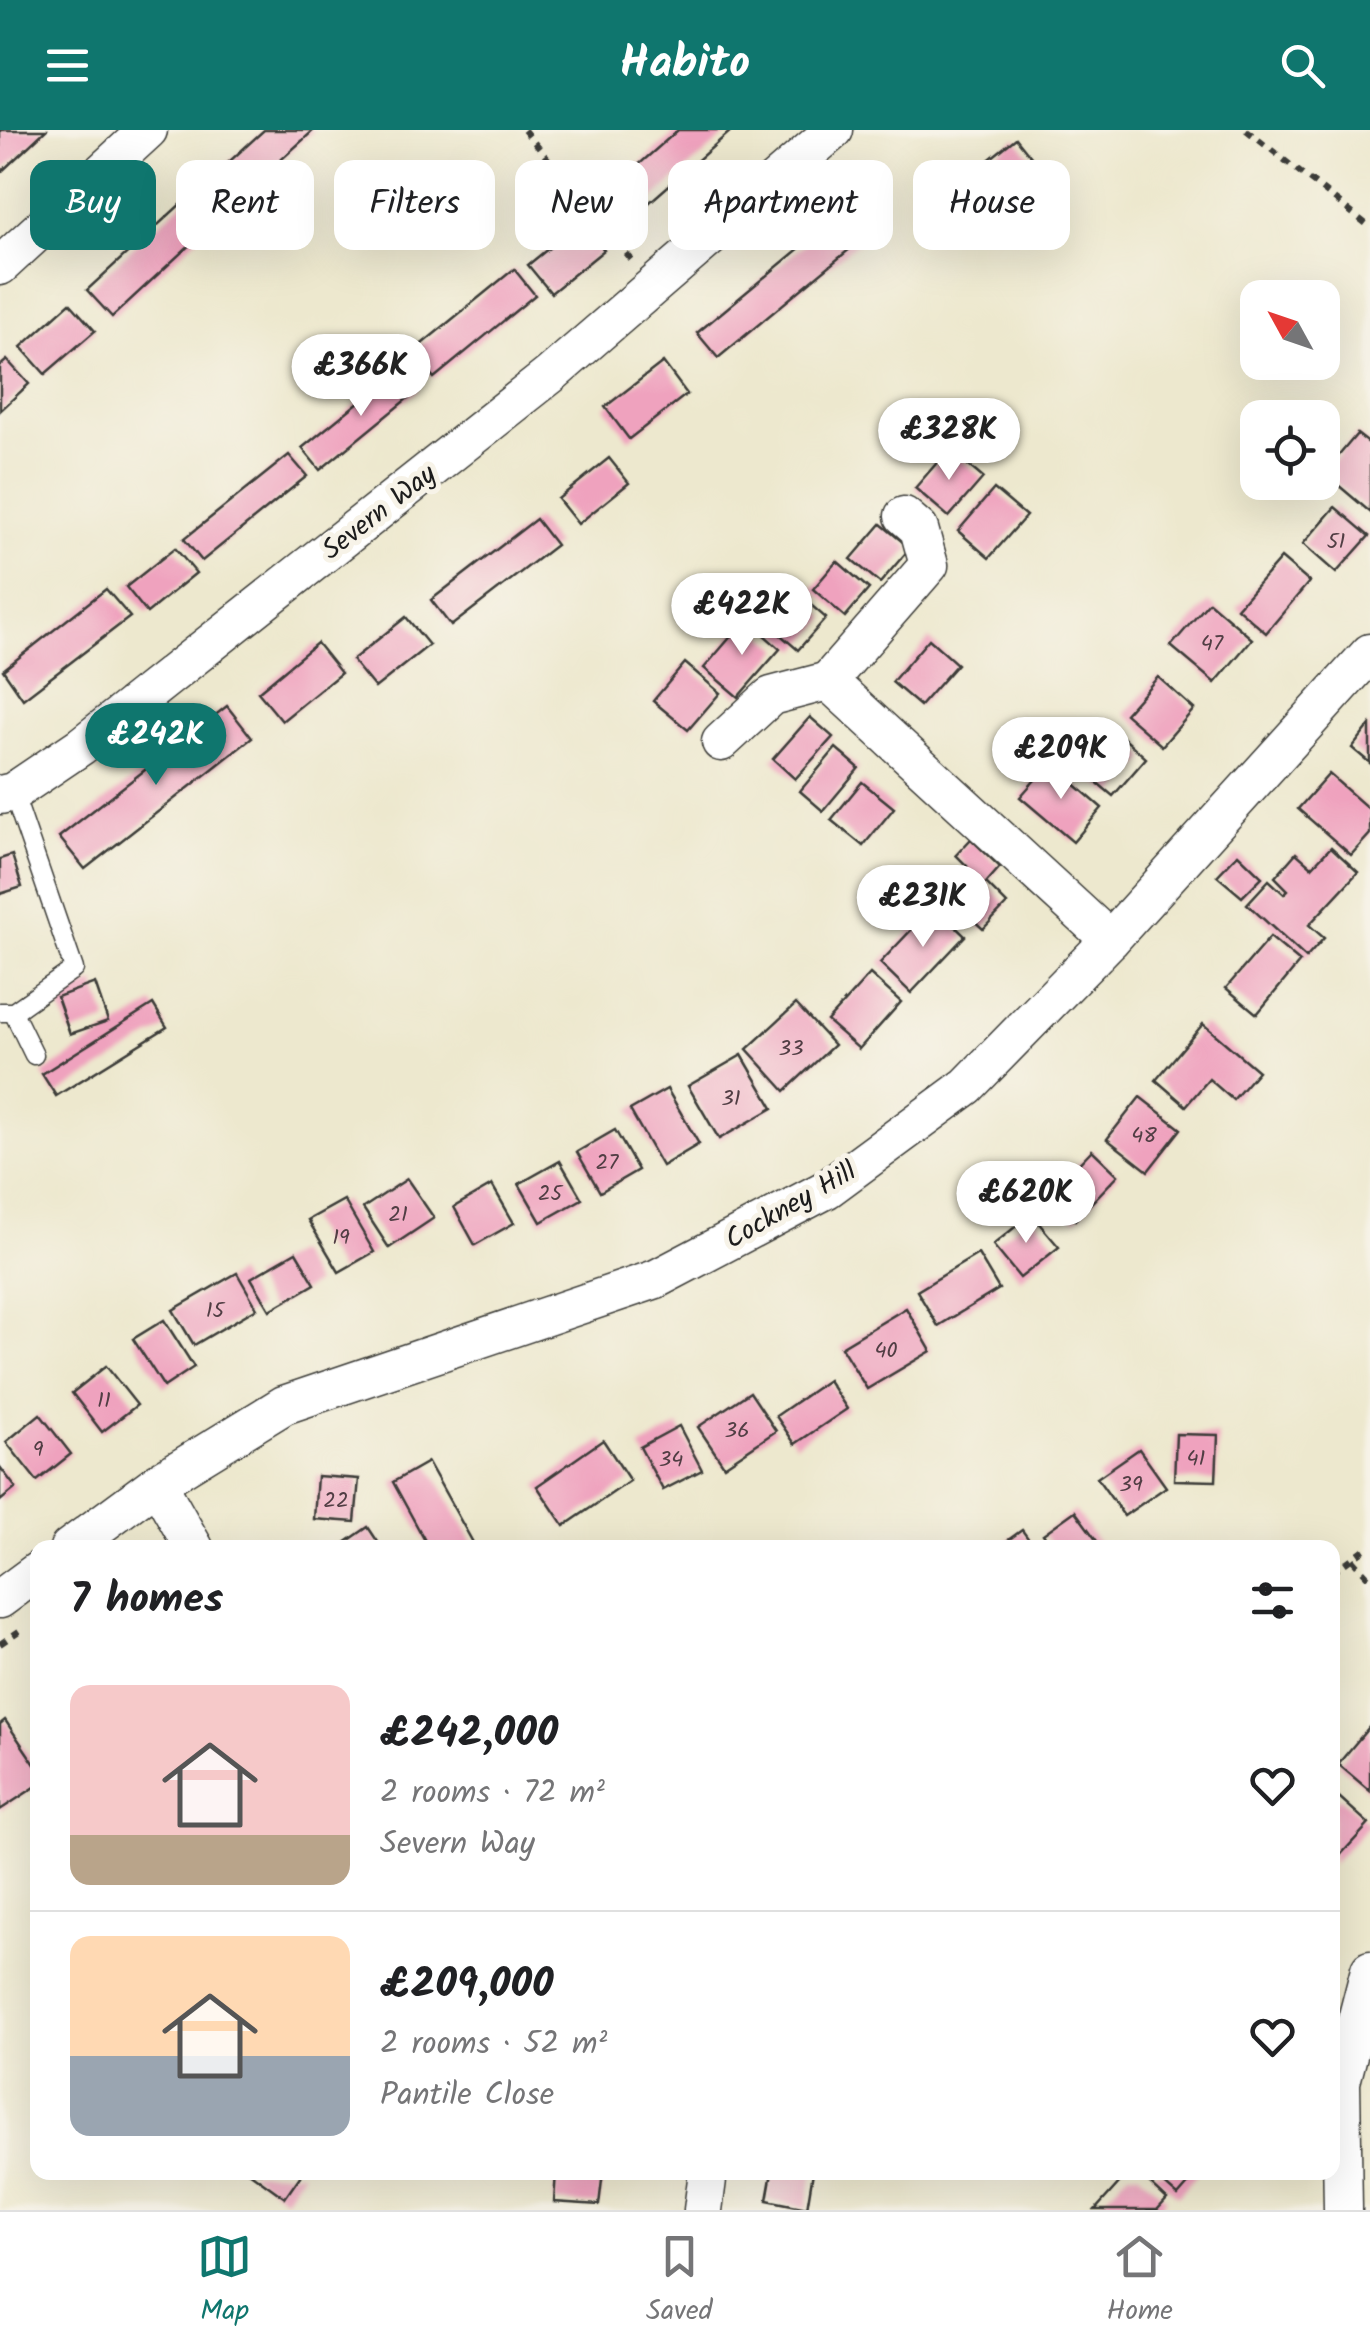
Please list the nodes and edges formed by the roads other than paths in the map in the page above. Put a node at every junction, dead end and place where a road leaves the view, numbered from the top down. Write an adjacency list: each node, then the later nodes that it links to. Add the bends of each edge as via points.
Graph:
1 (148, 130): 3 (street)
2 (834, 130): 8 (street, Severn Way, via 550,375 82,746)
3 (0, 266)
4 (904, 516): 6 (street, via 919,529 929,565)
5 (1370, 654): 9 (street, Cockney Hill)
6 (828, 681): 7 (street, via 771,696); 9 (street)
7 (721, 742)
8 (7, 794): 10 (lane, via 74,969)
9 (1110, 940): 12 (street, Cockney Hill, via 967,1086 827,1188 656,1279 284,1404)
10 (6, 1012): 11 (lane)
11 (34, 1055)
12 (157, 1482): 13 (street, Cockney Hill); 14 (street)
13 (80, 1540)
14 (190, 1540)
15 (30, 1577): 16 (street)
16 (0, 1599)
17 (1370, 1970): 20 (street, via 1341,2082)
18 (707, 2180): 19 (street)
19 (703, 2210)
20 (1344, 2210)

